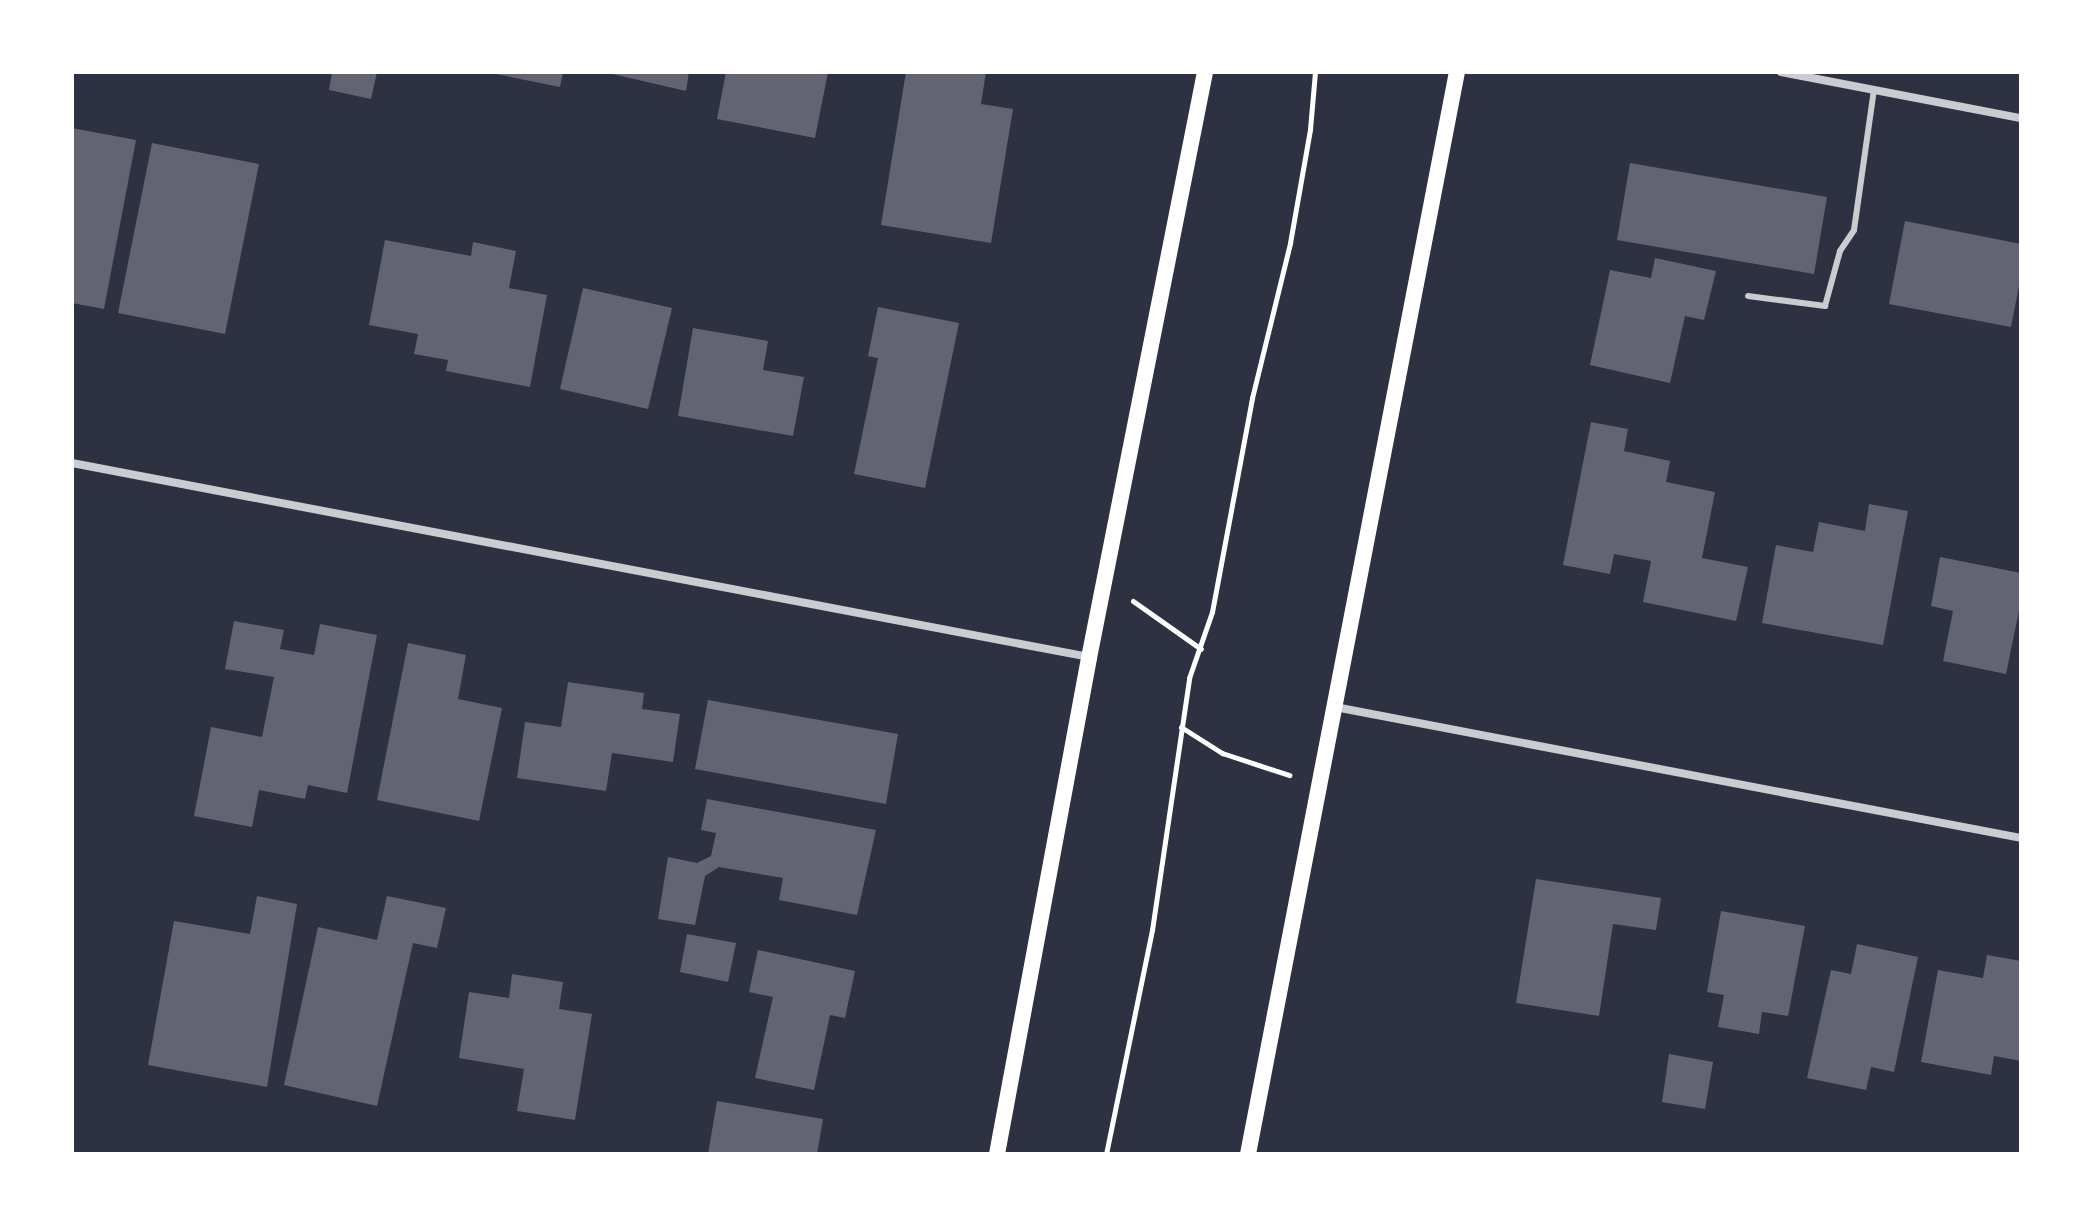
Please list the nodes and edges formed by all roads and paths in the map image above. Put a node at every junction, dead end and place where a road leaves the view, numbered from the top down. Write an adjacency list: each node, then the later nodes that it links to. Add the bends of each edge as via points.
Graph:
1 (1205, 72): 9 (main road)
2 (1315, 72): 10 (path, via 1290,243)
3 (1457, 72): 12 (main road)
4 (1781, 72): 5 (street)
5 (1874, 90): 6 (street); 7 (lane, via 1854,230 1840,251 1825,306)
6 (2021, 118)
7 (1748, 296)
8 (72, 463): 11 (street)
9 (1103, 591): 10 (path, via 1139,603); 11 (main road)
10 (1201, 649): 13 (path, via 1189,678)
11 (1089, 658): 16 (main road)
12 (1335, 707): 14 (main road); 15 (street)
13 (1181, 727): 14 (path, via 1222,753); 17 (path, via 1152,930)
14 (1320, 782): 18 (main road)
15 (2021, 838)
16 (997, 1154)
17 (1106, 1154)
18 (1248, 1154)

